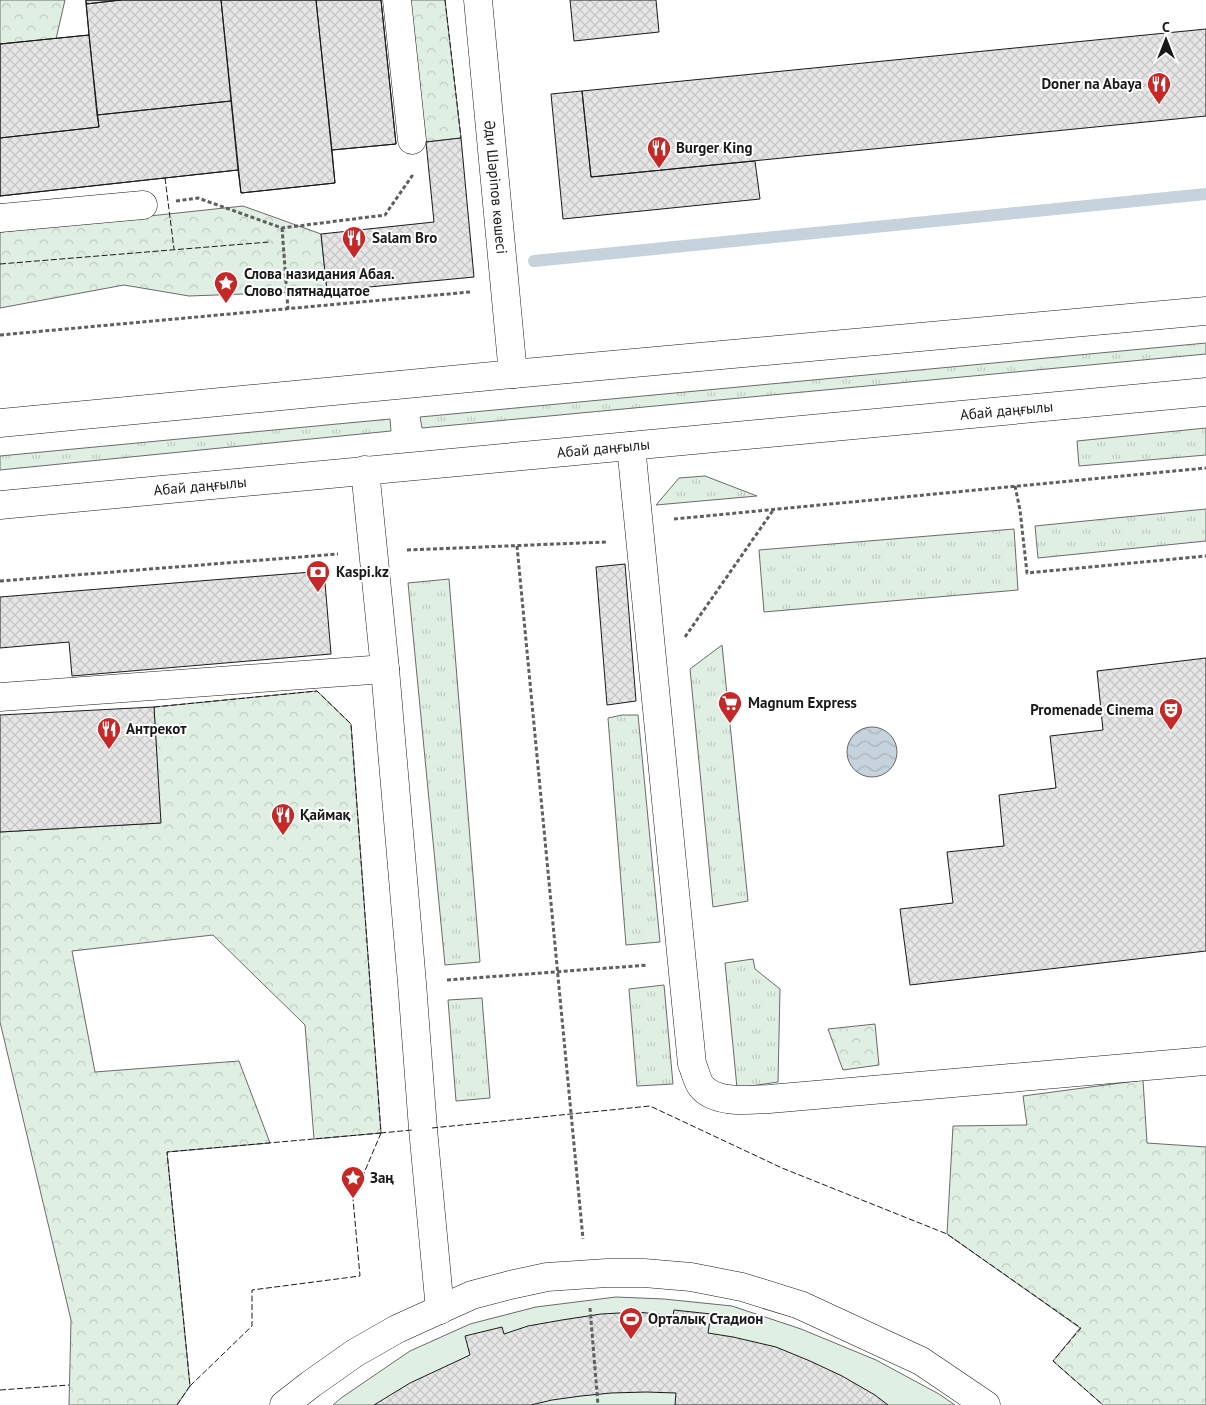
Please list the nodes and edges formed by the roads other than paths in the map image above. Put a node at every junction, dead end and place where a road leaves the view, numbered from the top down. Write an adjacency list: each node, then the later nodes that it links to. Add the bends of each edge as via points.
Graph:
1 (397, 0): 3 (main road)
2 (478, 0): 7 (main road, Әди Шәріпов көшесі)
3 (412, 140)
4 (143, 205): 5 (main road)
5 (0, 218)
6 (1206, 311): 7 (main road)
7 (513, 374): 9 (main road)
8 (1206, 392): 10 (main road, Абай даңғылы)
9 (0, 423)
10 (631, 446): 11 (main road, Абай даңғылы); 15 (main road, via 692,1064 700,1086 712,1095 724,1098 769,1099)
11 (366, 470): 12 (main road, Абай даңғылы); 13 (main road)
12 (0, 505)
13 (385, 669): 14 (main road); 16 (main road)
14 (0, 698)
15 (1206, 1061)
16 (440, 1310): 17 (main road, via 355,1353); 18 (main road, via 472,1295 547,1277 586,1273 691,1277 742,1287 800,1305 921,1361)
17 (284, 1405)
18 (986, 1405)

